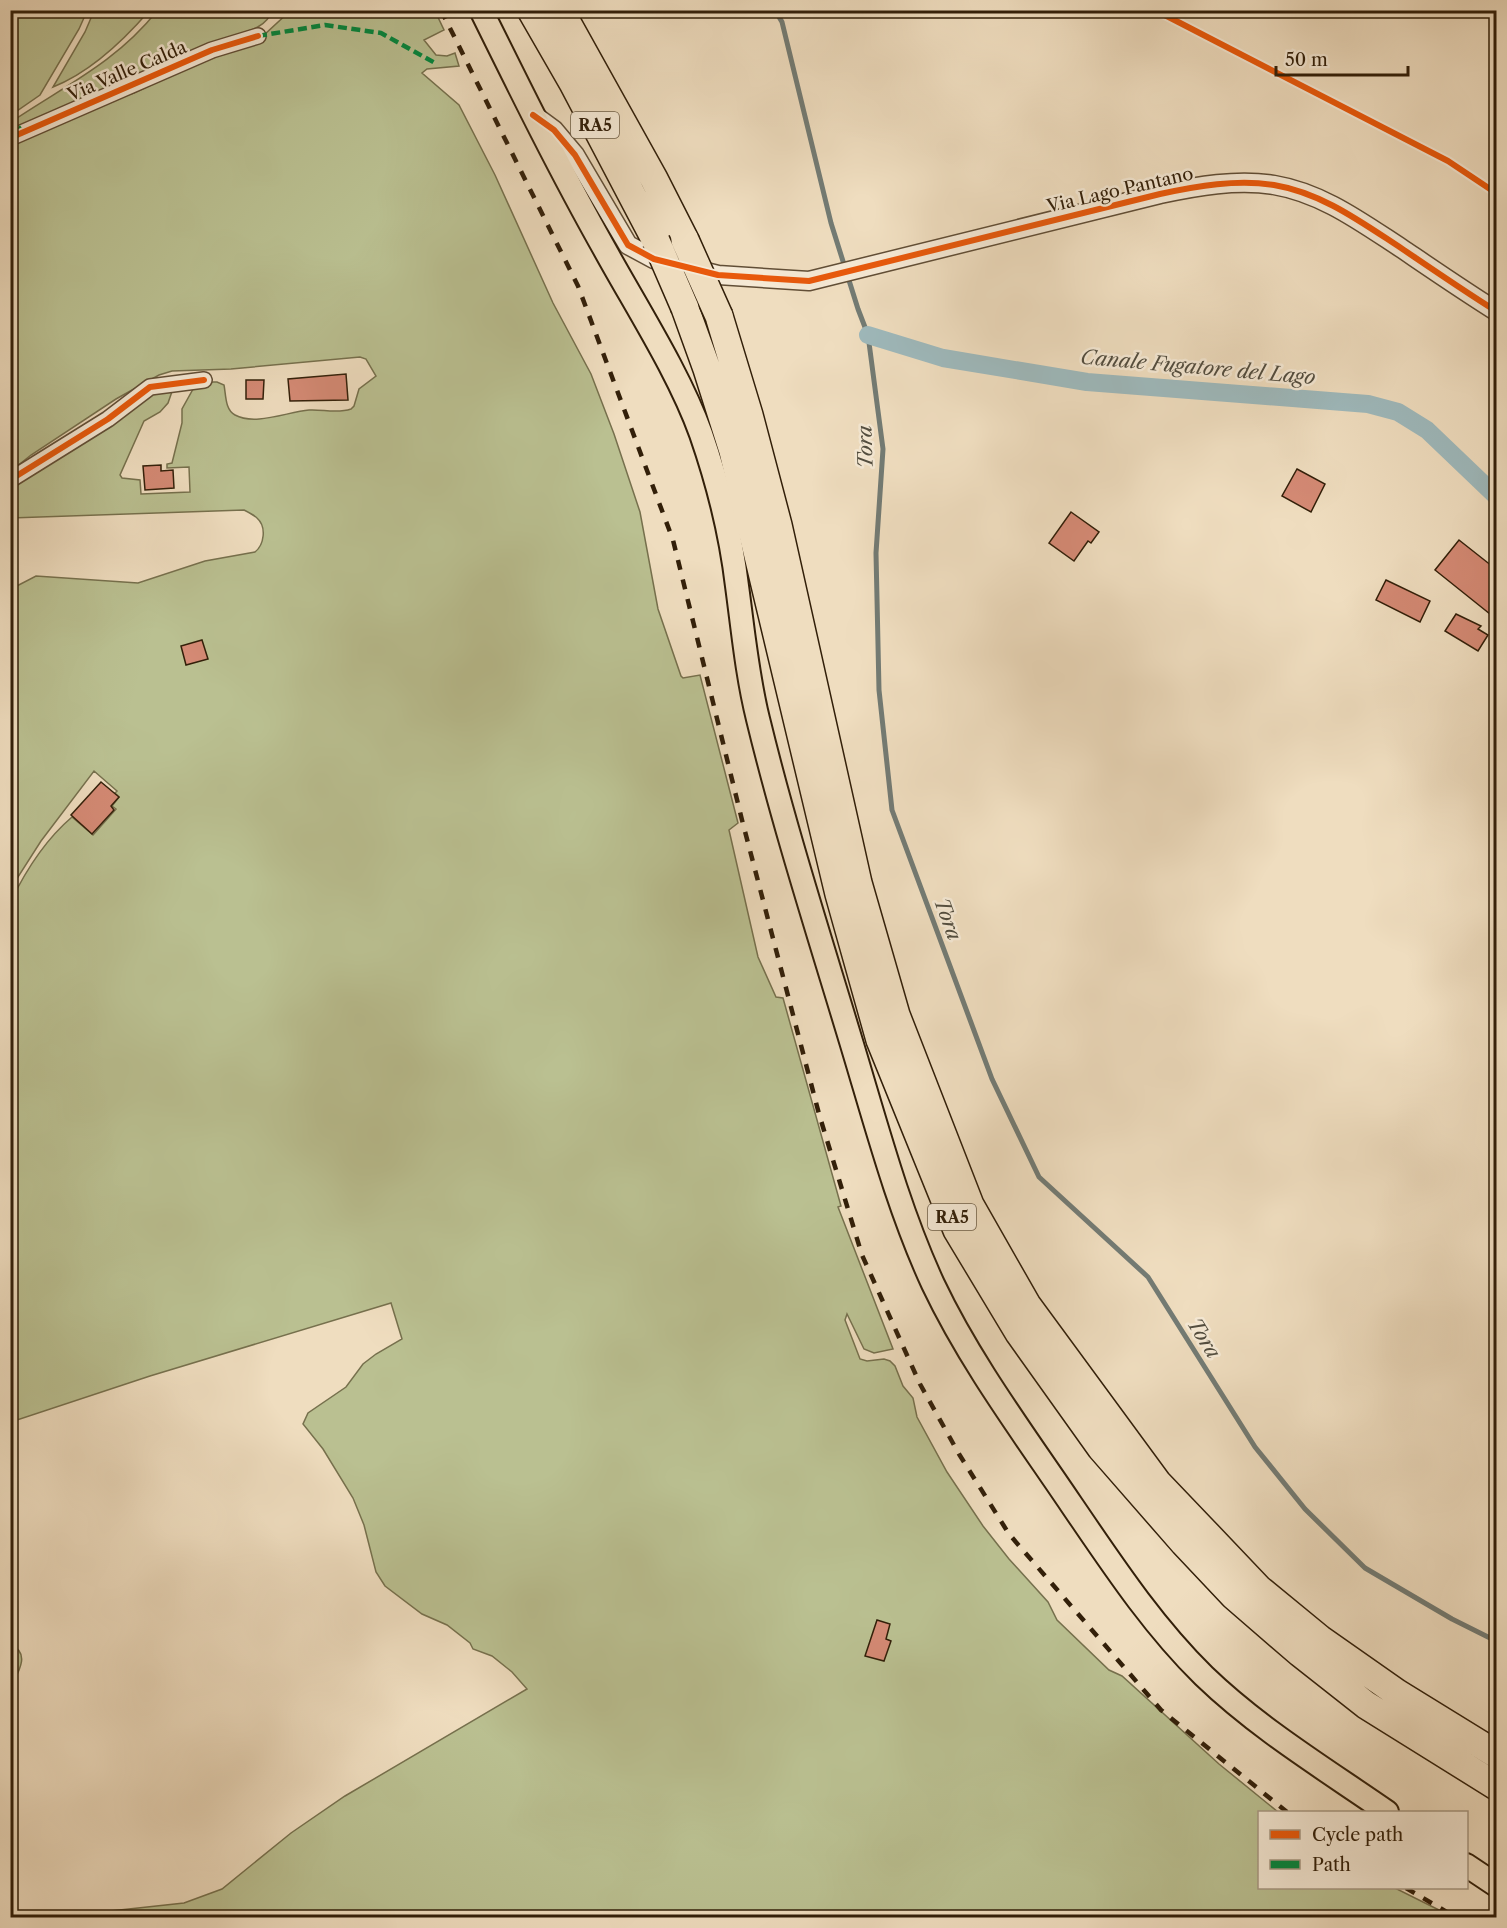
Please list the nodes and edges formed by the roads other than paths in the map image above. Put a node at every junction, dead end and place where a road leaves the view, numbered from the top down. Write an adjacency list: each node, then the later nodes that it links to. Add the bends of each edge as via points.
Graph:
1 (481, 10): 5 (main road)
2 (531, 10): 11 (highway, RA5, bridge, via 656,241 707,369 733,451 839,894 880,1040 957,1230 1019,1334 1101,1448 1234,1596 1366,1706)
3 (560, 10): 10 (highway, RA5, bridge, via 654,179 719,316 778,525 865,904 896,1015 970,1205 1028,1305 1157,1482 1259,1589 1320,1639 1397,1693)
4 (258, 36): 6 (street, Via Valle Calda, via 212,50)
5 (533, 115): 7 (street, Via Lago Pantano, via 554,130 575,155 628,244 654,259 718,275 809,281 1188,188 1248,183 1300,192 1341,209); 12 (main road, via 682,391 701,434 731,546 743,642 759,723 807,896 909,1227 959,1335 1121,1576 1174,1644 1254,1720)
6 (10, 138)
7 (1497, 311)
8 (204, 380): 9 (street, via 150,387 108,419)
9 (10, 480)
10 (1497, 1754)
11 (1497, 1786)
12 (1386, 1811)
13 (1468, 1866): 14 (main road)
14 (1497, 1885)

